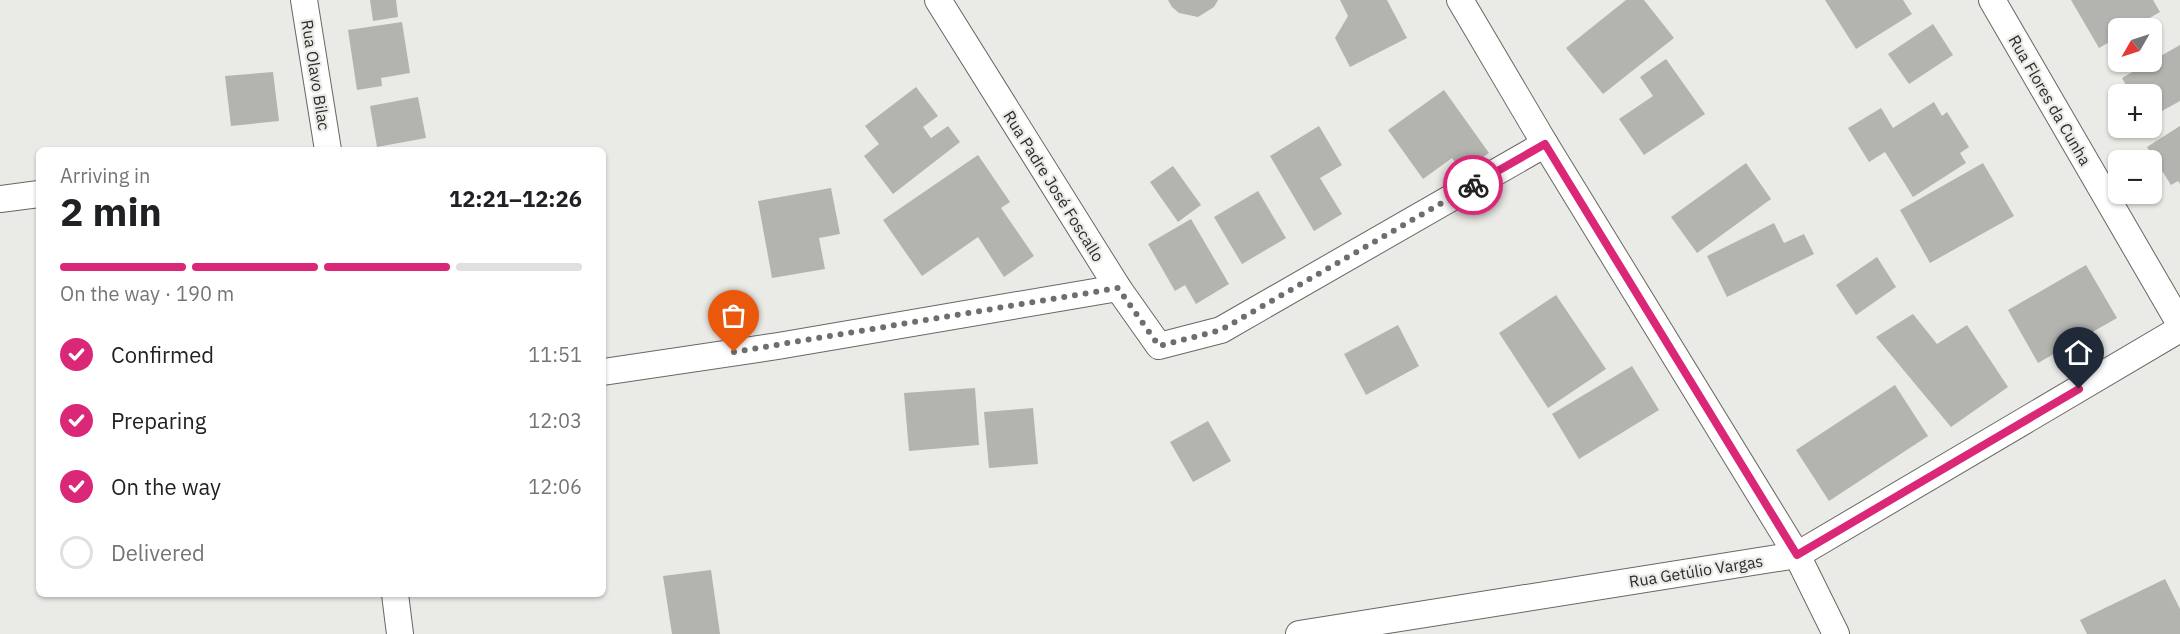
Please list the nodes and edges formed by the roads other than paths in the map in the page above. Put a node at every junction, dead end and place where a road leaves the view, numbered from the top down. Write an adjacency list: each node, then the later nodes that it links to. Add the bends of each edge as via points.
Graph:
1 (304, 0): 6 (street, Rua Olavo Bilac)
2 (938, 0): 9 (street, Rua Padre José Foscallo)
3 (1460, 0): 5 (street)
4 (1992, 0): 10 (street, Rua Flores da Cunha)
5 (1545, 144): 9 (street, Rua Padre José Foscallo, via 1221,330 1159,346); 13 (street)
6 (328, 147)
7 (36, 194): 8 (street)
8 (0, 200)
9 (1118, 288): 12 (street)
10 (2180, 324)
11 (2180, 329): 13 (street, Rua Getúlio Vargas)
12 (606, 372)
13 (1797, 555): 16 (street, Rua Getúlio Vargas); 17 (street)
14 (394, 597): 15 (street)
15 (400, 634)
16 (1299, 634)
17 (1836, 634)

